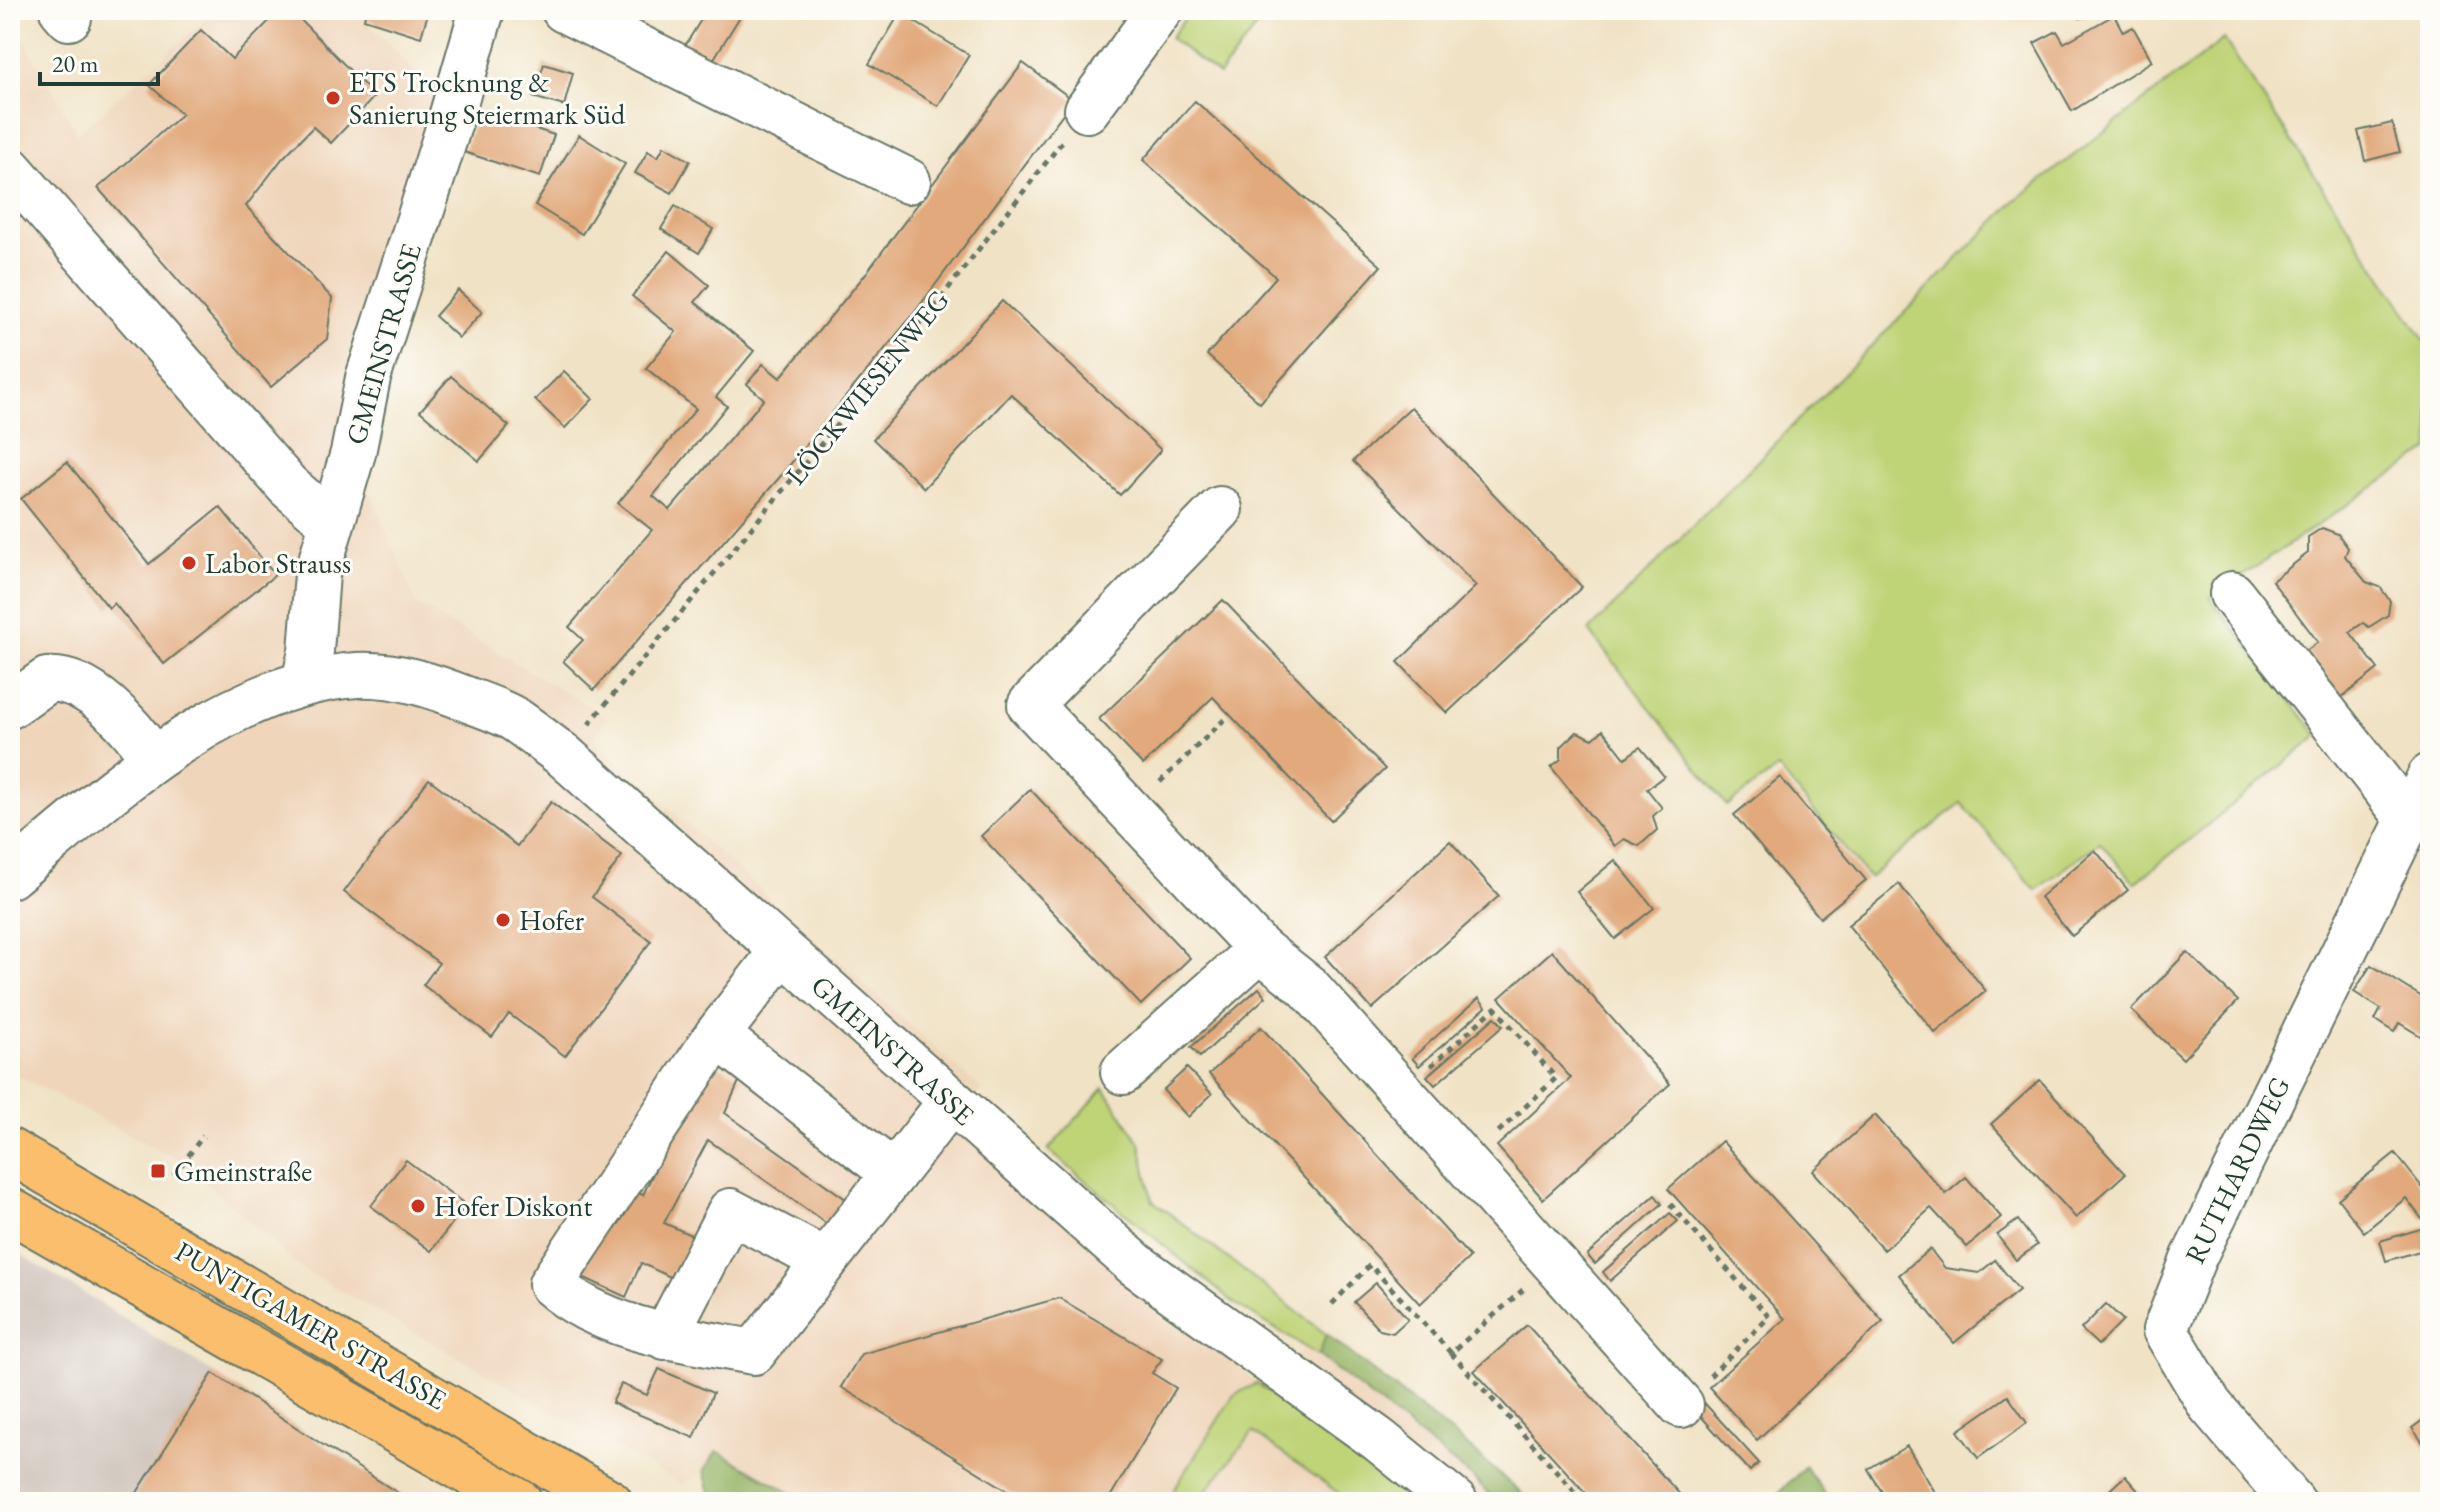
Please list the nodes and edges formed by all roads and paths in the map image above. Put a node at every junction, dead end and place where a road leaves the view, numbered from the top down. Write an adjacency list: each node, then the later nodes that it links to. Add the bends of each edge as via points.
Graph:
1 (482, 10): 8 (street, GMEINSTRASSE, via 368,378 353,453)
2 (564, 10): 6 (street)
3 (1160, 10): 4 (street)
4 (1087, 110): 13 (path, LÖCKWIESENWEG, via 923,321)
5 (10, 169): 8 (street, via 288,486)
6 (908, 181)
7 (1220, 509): 16 (street, via 1030,705)
8 (331, 523): 10 (street, GMEINSTRASSE, via 317,574)
9 (2232, 594): 17 (street)
10 (304, 683): 13 (street, GMEINSTRASSE, via 359,675 440,688 513,719); 14 (street, GMEINSTRASSE, via 208,725)
11 (10, 706): 14 (street, via 47,680 68,682 138,736)
12 (1229, 715): 16 (path)
13 (563, 755): 20 (street, GMEINSTRASSE)
14 (152, 758): 18 (street, GMEINSTRASSE)
15 (2430, 776): 17 (street, RUTHARDWEG)
16 (1131, 810): 19 (street)
17 (2410, 821): 42 (street, RUTHARDWEG, via 2194,1257 2165,1330 2210,1405)
18 (10, 876)
19 (1260, 949): 22 (street); 23 (street, via 1308,987)
20 (782, 951): 21 (street); 24 (street, GMEINSTRASSE)
21 (717, 1035): 28 (street); 35 (street, via 551,1284 574,1304)
22 (1123, 1072)
23 (1402, 1092): 27 (street); 27 (path, via 1495,1008 1556,1078)
24 (951, 1101): 28 (street); 40 (street, GMEINSTRASSE, via 1135,1264 1379,1440)
25 (203, 1136): 29 (path)
26 (10, 1151): 39 (main road, PUNTIGAMER STRASSE)
27 (1465, 1163): 33 (street)
28 (893, 1173): 32 (street)
29 (174, 1175)
30 (1670, 1204): 37 (path, via 1769,1317)
31 (10, 1210): 38 (main road, PUNTIGAMER STRASSE)
32 (825, 1261): 35 (street, via 754,1352); 35 (street, via 730,1211)
33 (1554, 1262): 36 (path); 37 (street)
34 (1332, 1304): 36 (path, via 1370,1265)
35 (665, 1337)
36 (1451, 1353): 41 (path)
37 (1681, 1405)
38 (520, 1502)
39 (610, 1502)
40 (1455, 1502)
41 (1584, 1502)
42 (2293, 1502)

